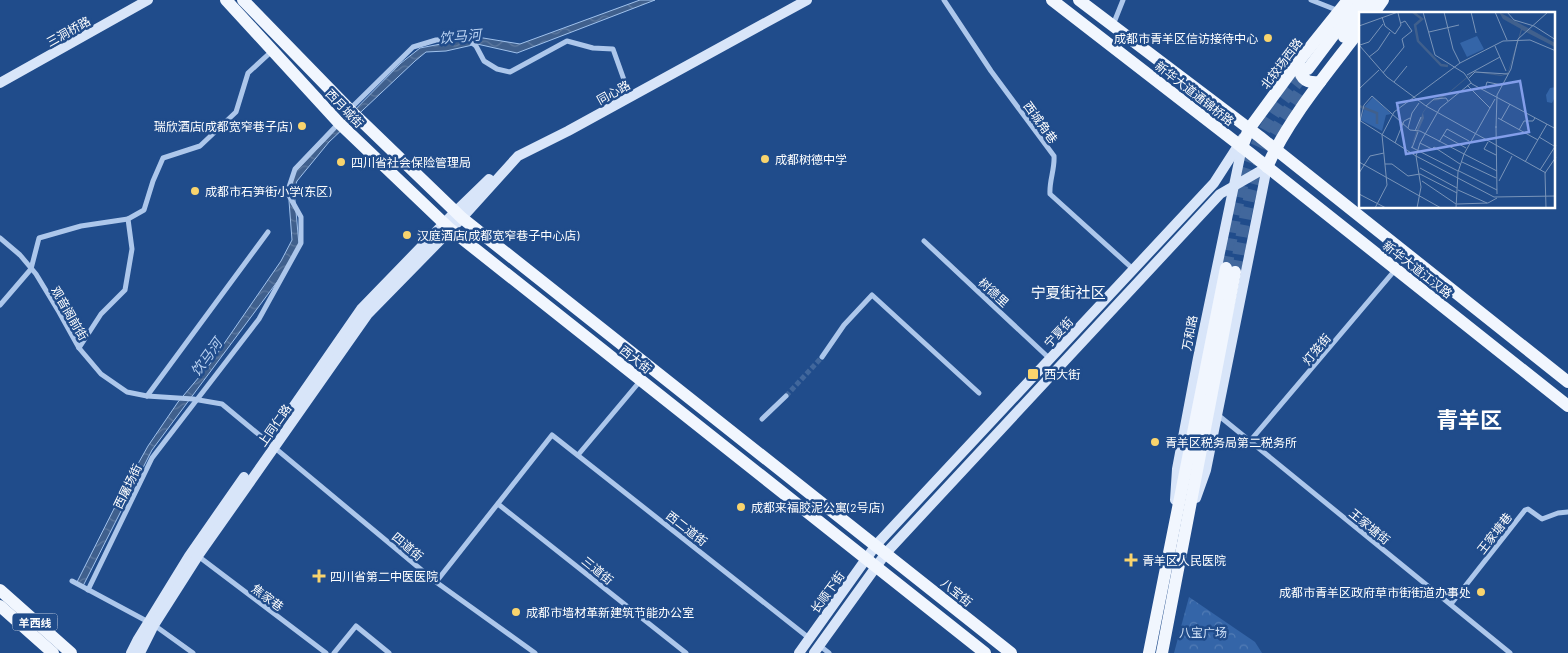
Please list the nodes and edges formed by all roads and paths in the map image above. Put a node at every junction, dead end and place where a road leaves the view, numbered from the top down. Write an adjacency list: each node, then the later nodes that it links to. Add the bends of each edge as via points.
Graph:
1 (148, 0): 23 (main road, 三洞桥路)
2 (226, 0): 21 (main road, 西月城街)
3 (242, 0): 25 (main road, 西月城街)
4 (792, 0): 24 (main road)
5 (807, 0): 33 (main road, 同心路, via 518,156)
6 (944, 0): 41 (street, 西城角巷, via 991,71 1054,156 1050,194)
7 (1052, 0): 29 (main road, 新华大道通锦桥路)
8 (1079, 0): 19 (main road, 新华大道通锦桥路)
9 (1123, 0): 19 (street)
10 (1310, 0): 15 (street)
11 (1348, 0): 15 (main road, 北较场西路)
12 (1360, 0): 22 (main road)
13 (1372, 0): 16 (main road)
14 (1384, 0): 17 (main road)
15 (1339, 11): 22 (main road, 北较场西路)
16 (1363, 12)
17 (1375, 12)
18 (1359, 17): 22 (main road)
19 (1112, 26): 27 (main road, 新华大道通锦桥路)
20 (1359, 31): 22 (main road, 北较场西路)
21 (272, 50): 26 (main road, 西月城街); 34 (street, via 248,73 236,112 200,146 163,158 144,210)
22 (1310, 72): 27 (main road, 北较场西路); 30 (main road, 北较场西路)
23 (0, 82)
24 (628, 92): 25 (street, via 614,49 593,48 567,41 510,72 484,61 476,46 466,38 436,40 413,47); 33 (main road, via 519,150)
25 (350, 110): 33 (main road, 西月城街)
26 (339, 123): 35 (main road, 西月城街); 52 (street, 西屠场街, via 295,169 287,195 301,217 302,243 259,319)
27 (1249, 129): 28 (main road, 新华大道通锦桥路); 29 (main road, 北较场西路)
28 (1260, 137): 30 (main road, 新华大道江汉路)
29 (1244, 148): 31 (main road, 新华大道江汉路); 32 (main road, 万和路); 41 (main road, 宁夏街)
30 (1275, 149): 31 (main road, 北较场西路); 48 (main road, 新华大道江汉路)
31 (1267, 167): 32 (main road, 宁夏街); 40 (main road, 新华大道江汉路); 54 (main road, 万和路)
32 (1234, 185): 61 (main road, 万和路, via 1177,469); 62 (main road, 宁夏街, via 1220,194)
33 (458, 215): 35 (main road, 同心路); 62 (main road, 西大街)
34 (128, 219): 39 (street, via 81,226 39,238); 44 (street, via 132,249 124,290 101,314)
35 (447, 226): 47 (main road, 西大街); 57 (main road, 上同仁路, via 368,314)
36 (268, 232): 50 (street)
37 (0, 238): 39 (street, 观音阁前街)
38 (924, 240): 46 (street, 树德里)
39 (31, 269): 43 (street); 44 (street, 观音阁前街)
40 (1396, 269): 53 (main road, 新华大道江汉路); 56 (street, 灯笼街)
41 (1134, 270): 46 (main road, 宁夏街)
42 (1231, 270): 61 (main road, 万和路)
43 (0, 305)
44 (78, 348): 50 (street, 观音阁前街, via 101,374 127,392)
45 (822, 357): 49 (street, via 844,325 872,295)
46 (1050, 359): 62 (main road, 宁夏街)
47 (641, 380): 58 (street); 64 (main road, 西大街)
48 (1568, 382)
49 (980, 393)
50 (147, 396): 52 (street, 观音阁前街)
51 (786, 396): 55 (street)
52 (195, 399): 57 (street, 四道街, via 222,404); 68 (street, 西屠场街, via 152,458)
53 (1568, 406)
54 (1217, 414): 56 (street, 王家塘街); 61 (main road, 万和路, via 1206,470)
55 (762, 419)
56 (1250, 441): 69 (street, 王家塘街)
57 (270, 445): 63 (main road, 上同仁路); 66 (street, 四道街); 71 (main road, via 189,556)
58 (578, 455): 59 (street, 西二道街, via 552,435); 72 (street, 西二道街)
59 (498, 504): 66 (street); 83 (street, 三道街)
60 (1568, 512): 69 (street, 王家塘巷, via 1542,519 1525,510)
61 (1180, 526): 88 (main road, 万和路); 89 (main road, 万和路)
62 (881, 549): 64 (main road, 长顺下街); 87 (main road, 八宝街)
63 (198, 556): 71 (main road, 上同仁路); 79 (street, 焦家巷)
64 (871, 562): 72 (main road, 长顺下街); 73 (main road, 长顺下街); 86 (main road)
65 (72, 581): 68 (street)
66 (436, 582): 82 (street, 四道街)
67 (0, 590): 75 (main road, 羊西线)
68 (88, 590): 71 (street)
69 (1451, 604): 90 (street, 王家塘街)
70 (0, 606): 74 (main road, 羊西线)
71 (151, 623): 76 (main road); 77 (main road, 上同仁路); 78 (street)
72 (809, 638): 84 (main road, 长顺下街)
73 (817, 649): 85 (street)
74 (52, 653)
75 (71, 653)
76 (131, 653)
77 (140, 653)
78 (193, 653)
79 (326, 653)
80 (334, 653): 81 (street, via 356,626)
81 (389, 653)
82 (535, 653)
83 (686, 653)
84 (799, 653)
85 (829, 653)
86 (985, 653)
87 (1011, 653)
88 (1149, 653)
89 (1162, 653)
90 (1510, 653)

